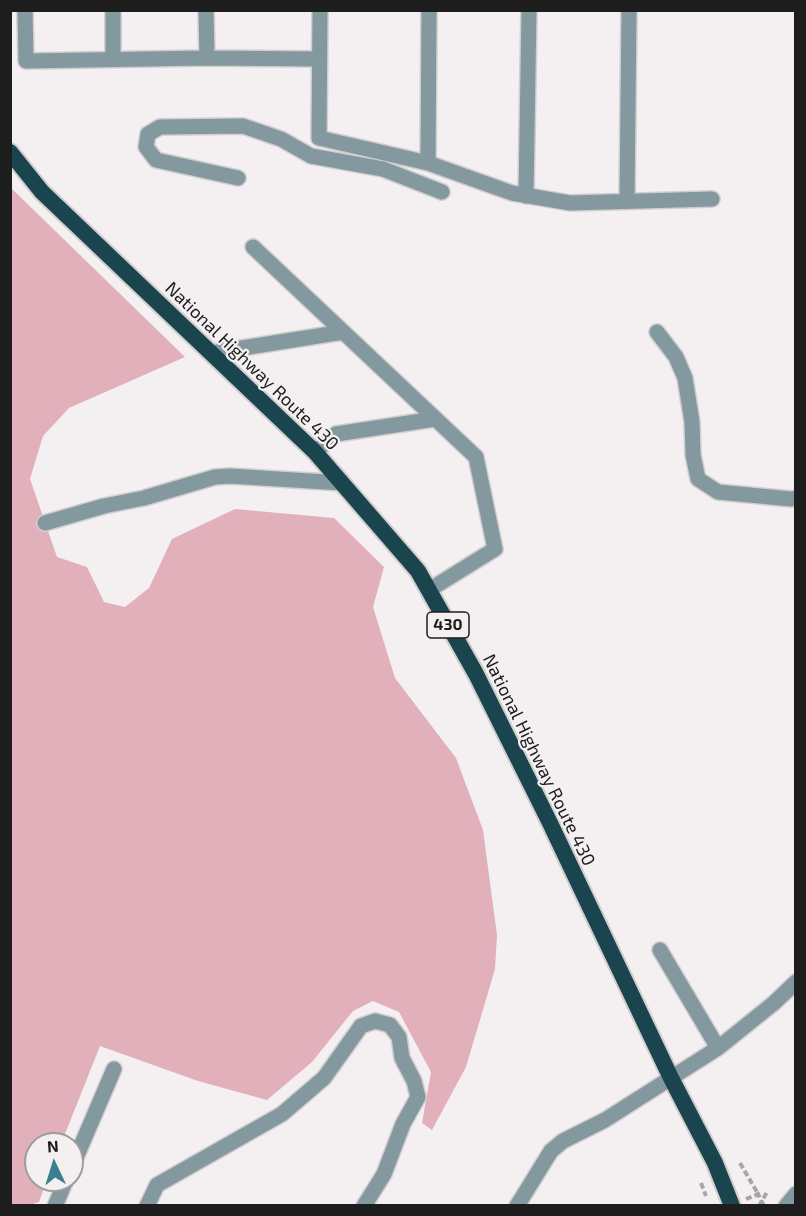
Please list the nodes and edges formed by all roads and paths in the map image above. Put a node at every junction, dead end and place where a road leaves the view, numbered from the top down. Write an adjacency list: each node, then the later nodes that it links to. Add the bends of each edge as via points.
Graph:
1 (25, 10): 9 (street, via 26,61)
2 (113, 10): 9 (street)
3 (206, 10): 8 (street)
4 (320, 10): 10 (street)
5 (429, 10): 14 (street)
6 (529, 10): 17 (street)
7 (629, 10): 19 (street)
8 (207, 58): 9 (street); 10 (street)
9 (113, 59)
10 (319, 59): 11 (street)
11 (319, 138): 13 (street); 14 (street)
12 (10, 152): 23 (highway, National Highway Route 430 / 430, via 42,192)
13 (311, 156): 15 (street, via 281,139 243,126 160,127 148,134 146,147 156,160); 16 (street, via 383,169)
14 (428, 163): 17 (street)
15 (238, 178)
16 (442, 192)
17 (526, 196): 19 (street, via 570,203)
18 (712, 199): 19 (street)
19 (627, 201)
20 (253, 248): 21 (street)
21 (343, 332): 23 (street); 24 (street)
22 (657, 332): 27 (street, via 676,357 685,378 698,478 718,492)
23 (211, 353): 25 (highway, National Highway Route 430 / 430)
24 (435, 419): 25 (street, via 336,434); 29 (street, via 476,457 495,549)
25 (315, 452): 26 (highway, National Highway Route 430 / 430)
26 (342, 483): 28 (street, via 215,477); 29 (highway, National Highway Route 430 / 430, via 418,571)
27 (795, 498)
28 (45, 523)
29 (429, 590): 34 (highway, National Highway Route 430 / 430, via 476,674)
30 (660, 950): 32 (street)
31 (795, 981): 32 (street)
32 (718, 1048): 34 (street)
33 (114, 1069): 35 (street)
34 (671, 1078): 43 (street, via 605,1120 563,1141 551,1151); 44 (highway, National Highway Route 430 / 430, via 715,1163)
35 (84, 1139)
36 (740, 1163): 46 (path, bridge)
37 (61, 1192): 40 (street)
38 (767, 1192): 45 (path)
39 (795, 1194): 47 (street)
40 (55, 1206)
41 (147, 1206): 42 (street, via 156,1185 282,1114 324,1078 361,1026 375,1021 390,1025 399,1036 402,1058 418,1097 384,1174)
42 (364, 1206)
43 (517, 1206)
44 (732, 1206)
45 (759, 1206)
46 (764, 1206)
47 (786, 1206)

